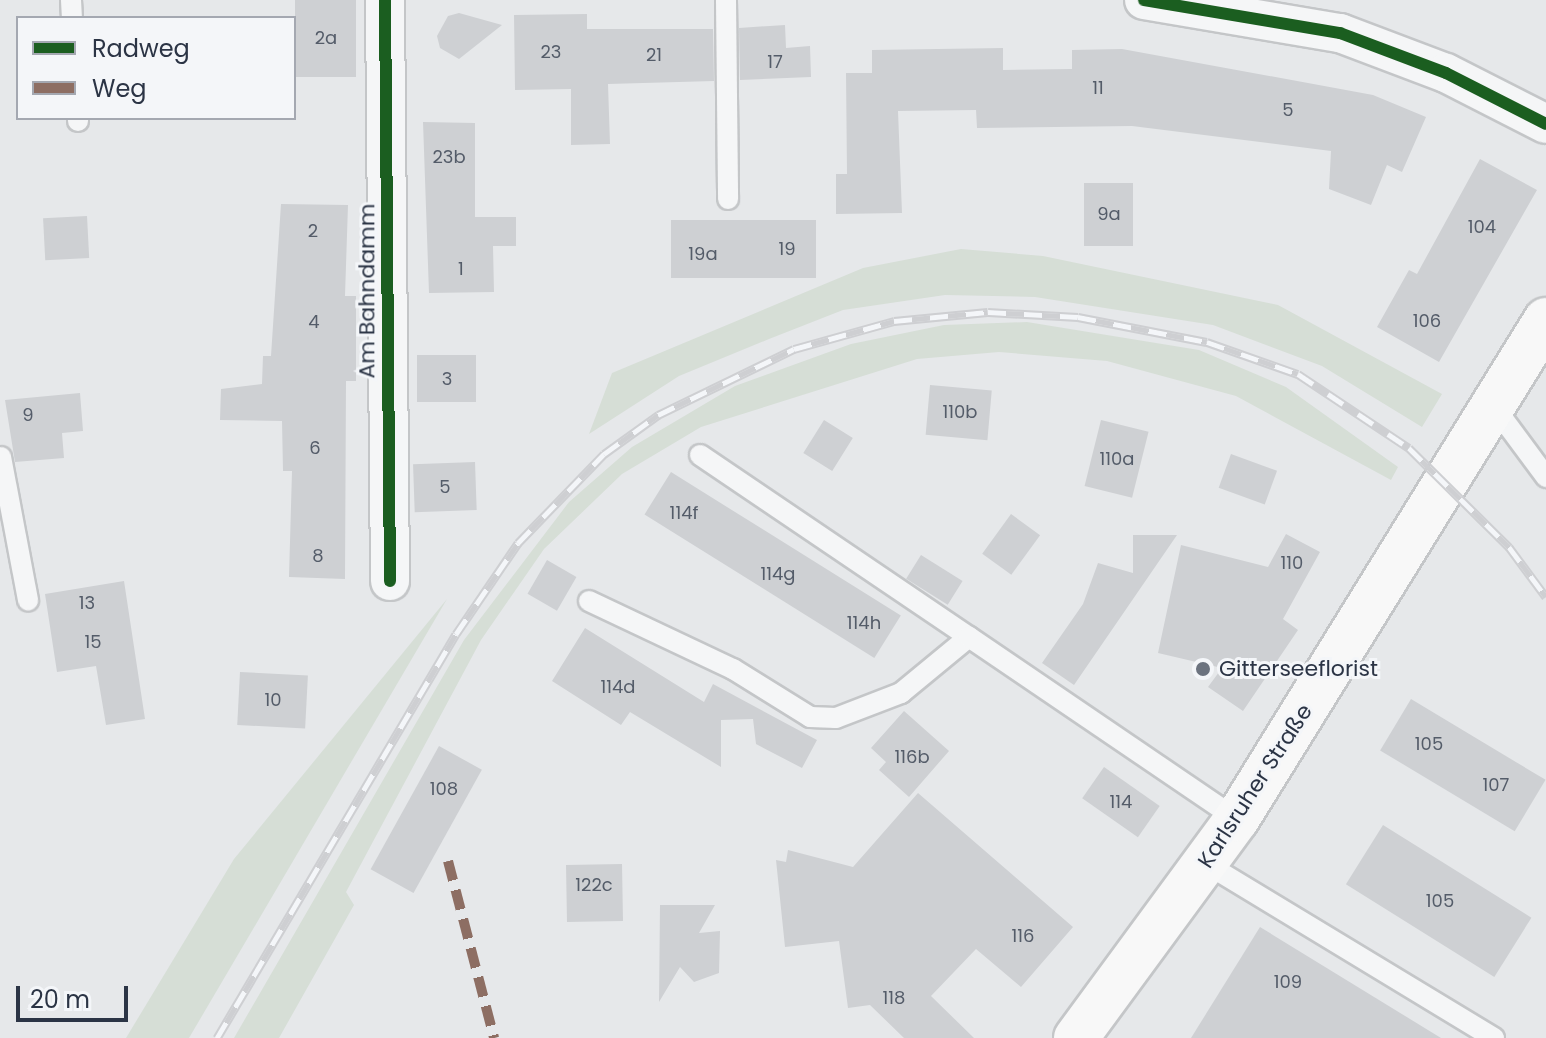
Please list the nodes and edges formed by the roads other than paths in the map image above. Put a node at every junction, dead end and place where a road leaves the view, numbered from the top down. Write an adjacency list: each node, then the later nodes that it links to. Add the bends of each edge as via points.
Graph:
1 (385, 0): 12 (street, Am Bahndamm)
2 (726, 0): 5 (lane)
3 (1144, 0): 4 (street, via 1340,33 1446,73)
4 (1546, 124)
5 (728, 199)
6 (1546, 320): 7 (main road, Karlsruher Straße)
7 (1495, 408): 10 (lane); 16 (main road, Karlsruher Straße)
8 (700, 455): 15 (lane)
9 (1, 457): 11 (lane)
10 (1546, 477)
11 (6, 538): 13 (lane)
12 (390, 581)
13 (28, 600)
14 (589, 601): 15 (lane, via 733,669 810,717 836,718 901,693)
15 (969, 637): 16 (lane)
16 (1237, 819): 17 (main road, Karlsruher Straße)
17 (1205, 863): 18 (main road, Karlsruher Straße); 19 (lane)
18 (1076, 1038)
19 (1494, 1038)

